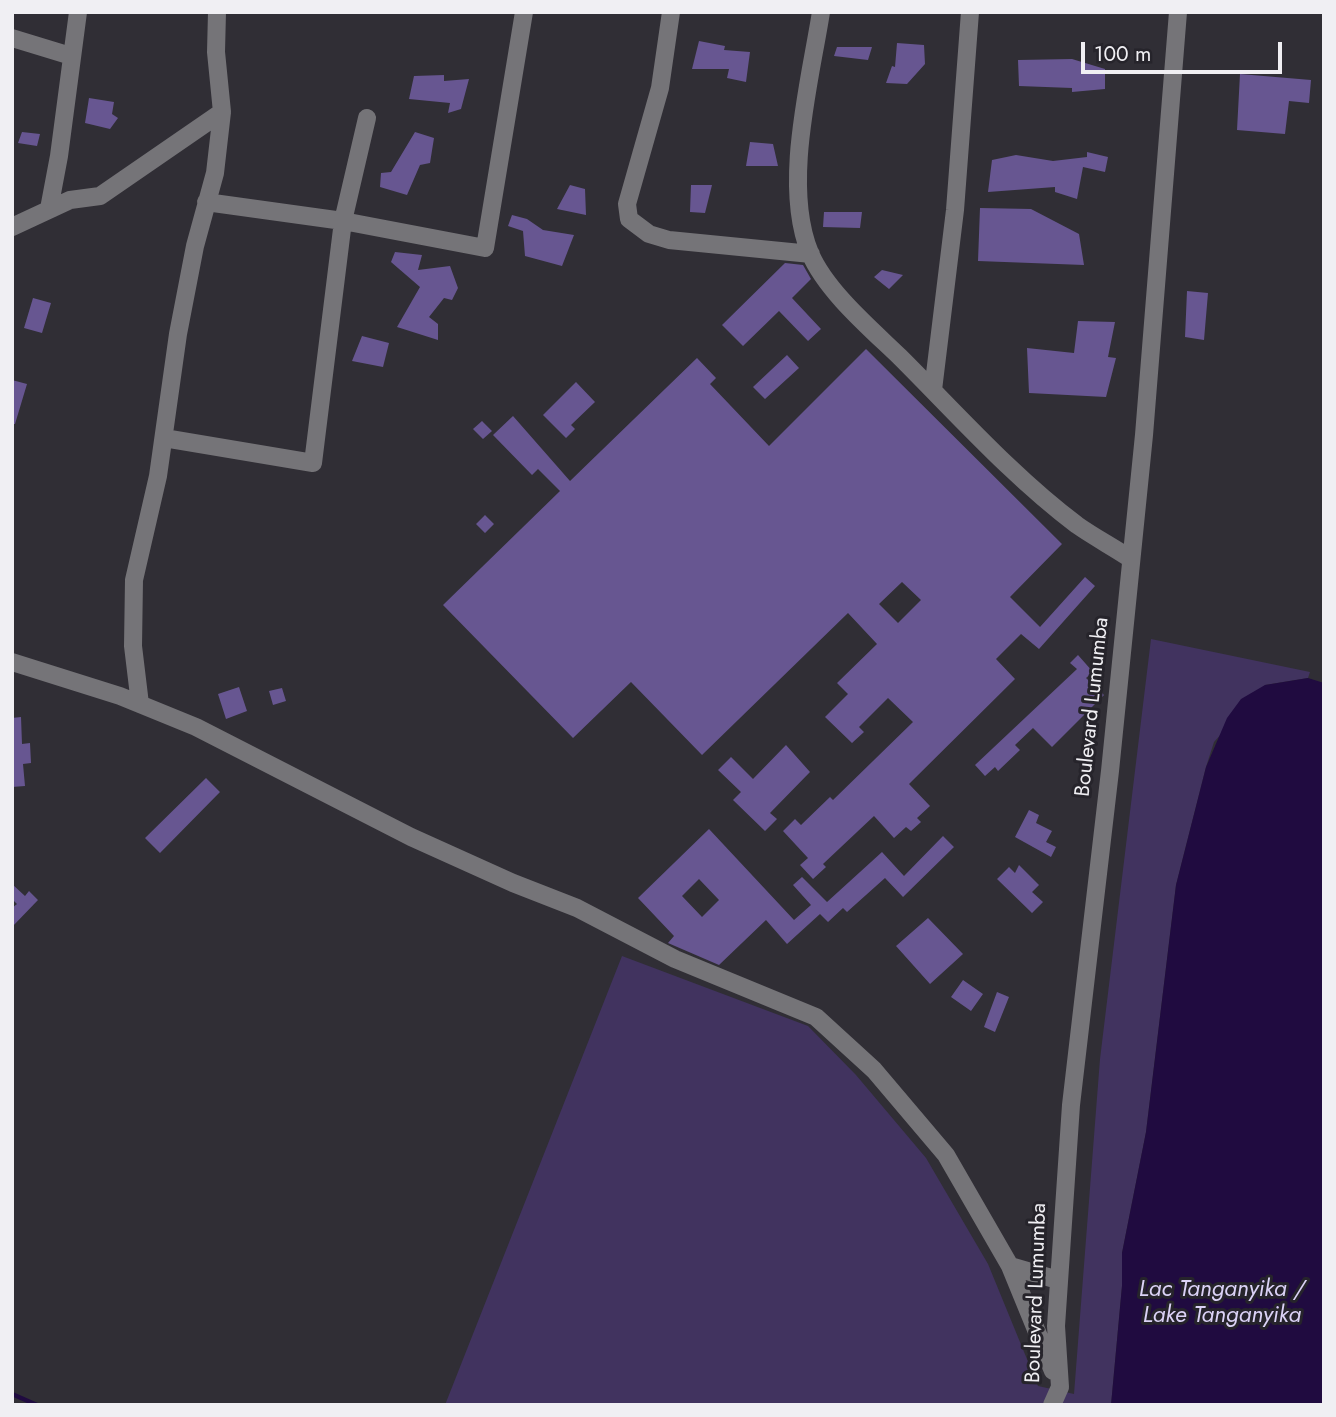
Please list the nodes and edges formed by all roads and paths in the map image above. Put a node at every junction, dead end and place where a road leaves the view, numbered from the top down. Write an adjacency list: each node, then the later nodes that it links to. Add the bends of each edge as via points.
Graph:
1 (78, 12): 9 (street)
2 (217, 12): 10 (street)
3 (524, 12): 14 (street, via 485,248)
4 (671, 12): 16 (street, via 660,88 627,204 629,219 649,234 669,240)
5 (821, 12): 16 (street, via 798,176 802,222)
6 (970, 12): 17 (street, via 955,210)
7 (1178, 12): 19 (street, Boulevard Lumumba)
8 (12, 38): 9 (street)
9 (71, 56): 13 (street)
10 (222, 113): 12 (street, via 215,173); 13 (street, via 100,196)
11 (367, 118): 14 (street)
12 (206, 202): 14 (street); 18 (street, via 178,334)
13 (48, 209): 15 (street)
14 (342, 221): 18 (street, via 313,463)
15 (12, 227)
16 (811, 254): 17 (street, via 836,291)
17 (933, 390): 19 (street, via 1054,505)
18 (164, 438): 21 (street, via 134,580 133,646)
19 (1131, 559): 23 (street, Boulevard Lumumba, via 1071,1105)
20 (12, 662): 21 (street)
21 (140, 704): 22 (street, via 196,727 411,837 577,908 675,959 816,1017 874,1070 946,1155)
22 (1010, 1266): 23 (street); 24 (street)
23 (1058, 1280): 24 (street, Boulevard Lumumba)
24 (1060, 1387): 25 (street, Boulevard Lumumba)
25 (1052, 1405)

